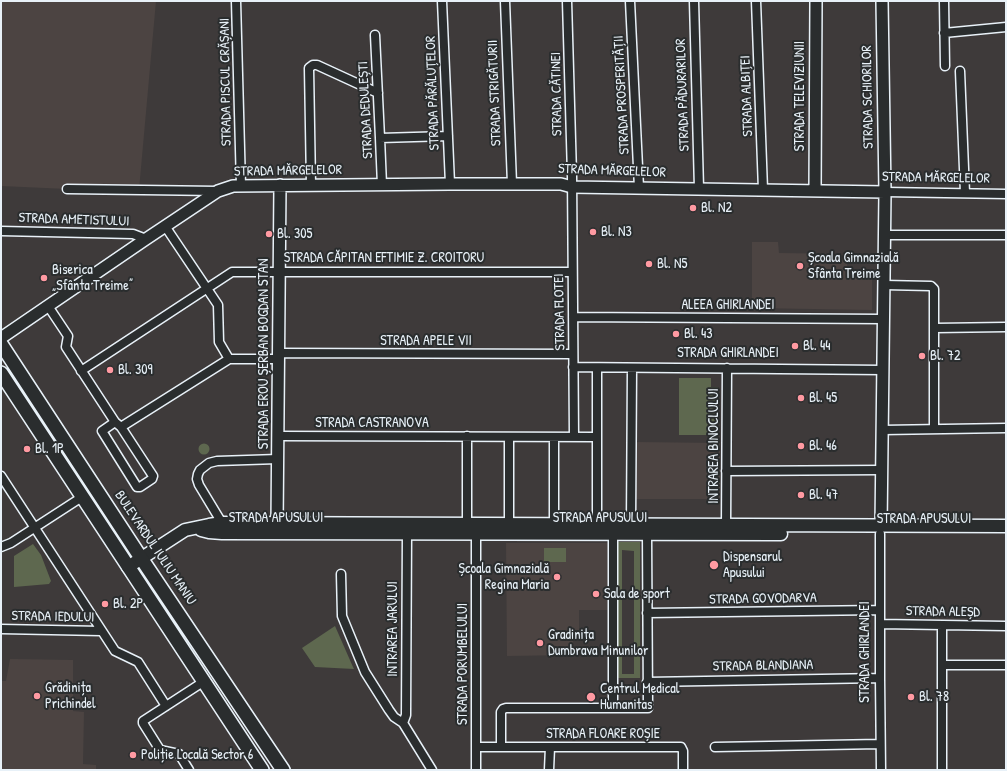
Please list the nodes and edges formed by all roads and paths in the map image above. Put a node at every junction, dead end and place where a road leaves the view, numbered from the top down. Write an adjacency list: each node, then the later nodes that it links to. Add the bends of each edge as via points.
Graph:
1 (236, 1): 24 (street, STRADA PISCUL CRĂȘANI)
2 (442, 1): 17 (street, STRADA PĂRĂLUȚELOR)
3 (505, 1): 21 (street, STRADA STRIGĂTURII)
4 (567, 1): 25 (street, STRADA CĂTINEI)
5 (630, 1): 26 (street, STRADA PROSPERITĂȚII)
6 (694, 1): 28 (street, STRADA PĂDURARILOR)
7 (756, 1): 29 (street, STRADA ALBIȚEI)
8 (816, 1): 31 (street, STRADA TELEVIZIUNII)
9 (882, 1): 32 (street, STRADA SCHIORILOR)
10 (944, 1): 12 (street)
11 (1006, 27): 12 (street)
12 (944, 33): 14 (street)
13 (375, 35): 16 (street, STRADA DEDULEȘTI)
14 (945, 66)
15 (960, 71): 33 (street)
16 (378, 92): 18 (street, STRADA DEDULEȘTI); 23 (street, via 317,65 309,68)
17 (448, 136): 18 (street); 20 (street, STRADA PĂRĂLUȚELOR)
18 (380, 138): 19 (street, STRADA DEDULEȘTI)
19 (382, 184): 20 (street, STRADA MĂRGELELOR); 23 (street, STRADA MĂRGELELOR)
20 (450, 184): 21 (street, STRADA MĂRGELELOR)
21 (512, 184): 25 (street, STRADA MĂRGELELOR, via 561,184)
22 (280, 185): 23 (street, STRADA MĂRGELELOR); 24 (street, STRADA MĂRGELELOR); 40 (street, STRADA EROU ȘERBAN BOGDAN STAN)
23 (311, 185)
24 (241, 186): 30 (street, STRADA MĂRGELELOR)
25 (572, 187): 26 (street, STRADA MĂRGELELOR); 41 (street, STRADA FLOTEI)
26 (639, 188): 28 (street, STRADA MĂRGELELOR)
27 (67, 189): 30 (street, STRADA MĂRGELELOR)
28 (699, 189): 29 (street, STRADA MĂRGELELOR)
29 (764, 190): 31 (street, STRADA MĂRGELELOR)
30 (218, 191): 35 (street, STRADA MĂRGELELOR)
31 (815, 191): 32 (street, STRADA MĂRGELELOR)
32 (885, 192): 33 (street, STRADA MĂRGELELOR); 37 (street, STRADA GHIRLANDEI)
33 (965, 193): 34 (street, STRADA MĂRGELELOR)
34 (1006, 194)
35 (165, 226): 39 (street, STRADA MĂRGELELOR); 43 (street)
36 (1, 231): 39 (street, STRADA AMETISTULUI, via 133,234)
37 (884, 235): 38 (street); 42 (street, STRADA GHIRLANDEI)
38 (1006, 235)
39 (146, 239): 44 (street, STRADA MĂRGELELOR)
40 (279, 271): 41 (street, STRADA CĂPITAN EFTIMIE Z. CROITORU); 43 (street, STRADA CĂPITAN EFTIMIE Z. CROITORU, via 232,272); 52 (street, STRADA EROU ȘERBAN BOGDAN STAN)
41 (572, 272): 45 (street, STRADA FLOTEI)
42 (884, 285): 46 (street, STRADA GHIRLANDEI); 47 (street, via 933,287)
43 (207, 288): 53 (street, via 218,305 219,342); 59 (street, STRADA CĂPITAN EFTIMIE Z. CROITORU)
44 (48, 306): 49 (street, STRADA MĂRGELELOR); 59 (street, via 68,336 66,347)
45 (572, 317): 46 (street, ALEEA GHIRLANDEI); 51 (street, STRADA FLOTEI)
46 (883, 319): 58 (street, STRADA GHIRLANDEI)
47 (935, 328): 48 (street); 63 (street)
48 (1006, 328)
49 (1, 338)
50 (1, 344): 92 (main road, BULEVARDUL IULIU MANIU)
51 (573, 354): 52 (street, STRADA APELE VII); 54 (street, STRADA FLOTEI)
52 (278, 356): 53 (street, STRADA APELE VII); 65 (street, STRADA EROU ȘERBAN BOGDAN STAN)
53 (229, 359): 61 (street)
54 (573, 367): 55 (street, STRADA GHIRLANDEI); 69 (street, STRADA FLOTEI)
55 (597, 368): 56 (street, STRADA GHIRLANDEI); 70 (street)
56 (632, 368): 57 (street, STRADA GHIRLANDEI); 83 (street, STRADA APUSULUI)
57 (727, 368): 58 (street, STRADA GHIRLANDEI); 73 (street, INTRAREA BINOCLULUI)
58 (883, 370): 64 (street, STRADA GHIRLANDEI)
59 (81, 371): 61 (street)
60 (1, 373): 75 (main road)
61 (118, 425): 61 (street, via 102,431 137,487 140,487 153,476)
62 (1006, 428): 63 (street)
63 (934, 429): 64 (street)
64 (882, 430): 72 (street, STRADA GHIRLANDEI)
65 (278, 436): 66 (street, STRADA CASTRANOVA); 71 (street, STRADA EROU ȘERBAN BOGDAN STAN)
66 (467, 436): 67 (street, STRADA CASTRANOVA); 86 (street)
67 (509, 437): 68 (street, STRADA CASTRANOVA); 82 (street)
68 (554, 437): 69 (street, STRADA CASTRANOVA); 76 (street)
69 (574, 437): 70 (street, STRADA CASTRANOVA)
70 (597, 437): 77 (street)
71 (278, 459): 80 (street, via 217,461 200,470 197,479 199,485); 81 (street, STRADA EROU ȘERBAN BOGDAN STAN)
72 (881, 470): 73 (street); 87 (street, STRADA GHIRLANDEI)
73 (726, 471): 85 (street, INTRAREA BINOCLULUI)
74 (1, 476): 79 (street)
75 (82, 497): 79 (street); 93 (main road)
76 (554, 525): 77 (main road, STRADA APUSULUI); 82 (main road, STRADA APUSULUI)
77 (597, 525): 83 (main road, STRADA APUSULUI)
78 (1006, 526): 87 (main road, STRADA APUSULUI)
79 (34, 528): 91 (street); 101 (street)
80 (222, 528): 81 (main road, STRADA APUSULUI); 92 (main road, STRADA APUSULUI, via 209,525 188,529)
81 (277, 528): 86 (main road, STRADA APUSULUI); 88 (main road, STRADA APUSULUI)
82 (509, 529): 86 (main road, STRADA APUSULUI); 89 (main road, STRADA APUSULUI)
83 (631, 529): 84 (main road, STRADA APUSULUI); 89 (main road, STRADA APUSULUI)
84 (647, 529): 85 (main road, STRADA APUSULUI); 96 (street)
85 (726, 529): 87 (main road, STRADA APUSULUI)
86 (470, 530): 88 (main road, STRADA APUSULUI); 111 (street, STRADA PORUMBELULUI)
87 (880, 530): 90 (main road, STRADA APUSULUI); 95 (street, STRADA GHIRLANDEI)
88 (407, 533): 109 (street, INTRAREA JARULUI, via 406,715)
89 (613, 533): 108 (street)
90 (1006, 534)
91 (1, 547)
92 (141, 558): 93 (main road, STRADA APUSULUI); 117 (main road, BULEVARDUL IULIU MANIU)
93 (128, 567): 105 (main road)
94 (341, 574): 109 (street, via 341,612 344,622 368,677 394,717)
95 (880, 610): 96 (street, STRADA GOVODARVA); 97 (street, STRADA GHIRLANDEI)
96 (647, 613): 106 (street)
97 (880, 624): 98 (street, STRADA ALEȘD); 104 (street, STRADA GHIRLANDEI)
98 (942, 625): 99 (street, STRADA ALEȘD); 102 (street)
99 (1006, 626)
100 (1, 629): 101 (street, STRADA IEDULUI)
101 (101, 631): 107 (street, STRADA IEDULUI, via 115,651 138,662)
102 (942, 664): 103 (street); 123 (street)
103 (1006, 665)
104 (880, 678): 106 (street, STRADA BLANDIANA); 110 (street, STRADA GHIRLANDEI)
105 (203, 682): 107 (street); 116 (main road)
106 (647, 682): 108 (street, STRADA FLOARE ROȘIE, via 648,708)
107 (166, 706): 115 (street, via 143,723 160,750 179,754)
108 (613, 708): 112 (street, STRADA FLOARE ROȘIE, via 503,709)
109 (403, 723): 118 (street)
110 (880, 744): 114 (street); 122 (street, STRADA GHIRLANDEI)
111 (476, 747): 112 (street, STRADA FLOARE ROȘIE); 119 (street, STRADA PORUMBELULUI)
112 (501, 747): 113 (street, STRADA FLOARE ROȘIE)
113 (550, 747): 120 (street); 121 (street, STRADA FLOARE ROȘIE, via 681,748)
114 (715, 747)
115 (189, 770)
116 (262, 770)
117 (283, 770)
118 (432, 770)
119 (476, 770)
120 (549, 770)
121 (684, 770)
122 (881, 770)
123 (942, 770)

